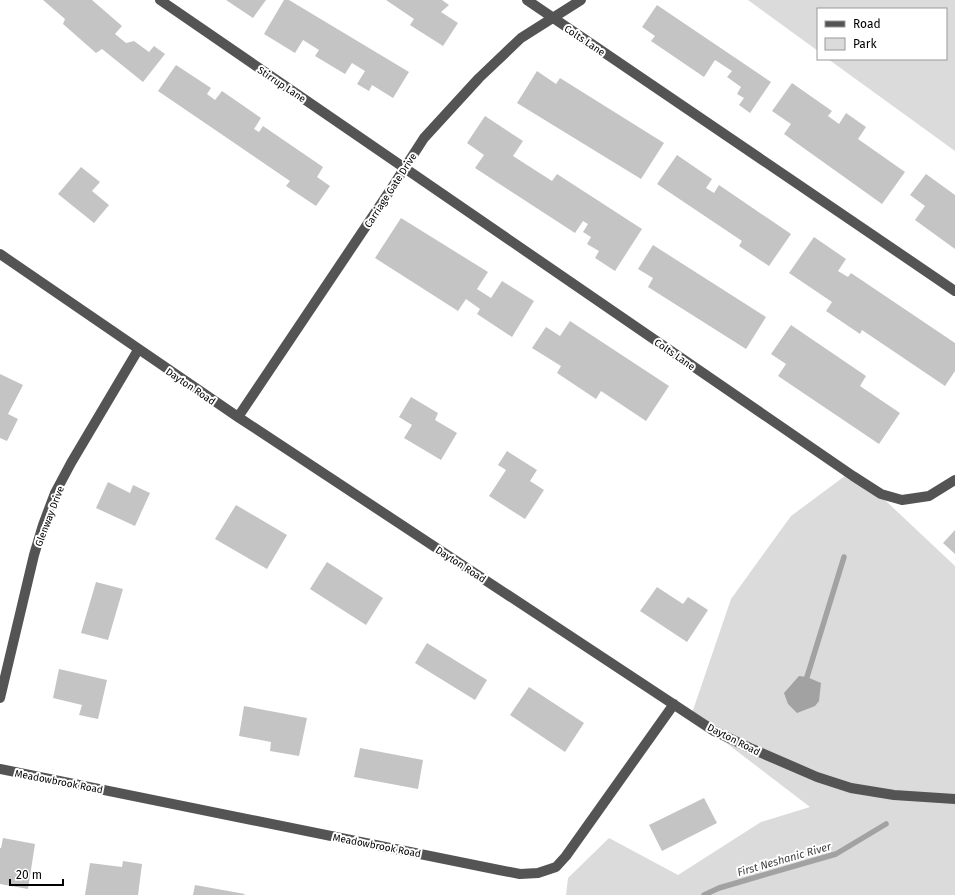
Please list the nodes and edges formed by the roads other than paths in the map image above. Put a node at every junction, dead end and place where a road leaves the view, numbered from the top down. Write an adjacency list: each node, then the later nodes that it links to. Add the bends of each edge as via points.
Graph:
1 (160, 0): 5 (street, Stirrup Lane)
2 (527, 0): 4 (street)
3 (581, 0): 4 (street, Carriage Gate Drive)
4 (553, 18): 5 (street, Carriage Gate Drive, via 521,38 479,78 424,138); 7 (street, Colts Lane)
5 (405, 168): 9 (street, Carriage Gate Drive); 10 (street, Colts Lane, via 881,494 902,500 929,496)
6 (0, 254): 8 (street, Dayton Road)
7 (955, 291)
8 (138, 350): 9 (street, Dayton Road); 11 (street, Glenway Drive, via 55,493 34,555)
9 (238, 417): 12 (street, Dayton Road)
10 (955, 480)
11 (0, 698)
12 (674, 704): 13 (street, Meadowbrook Road, via 566,856 556,867 538,873 520,874 499,870); 14 (street, Dayton Road, via 714,731 817,777 850,788)
13 (0, 769)
14 (955, 800)

